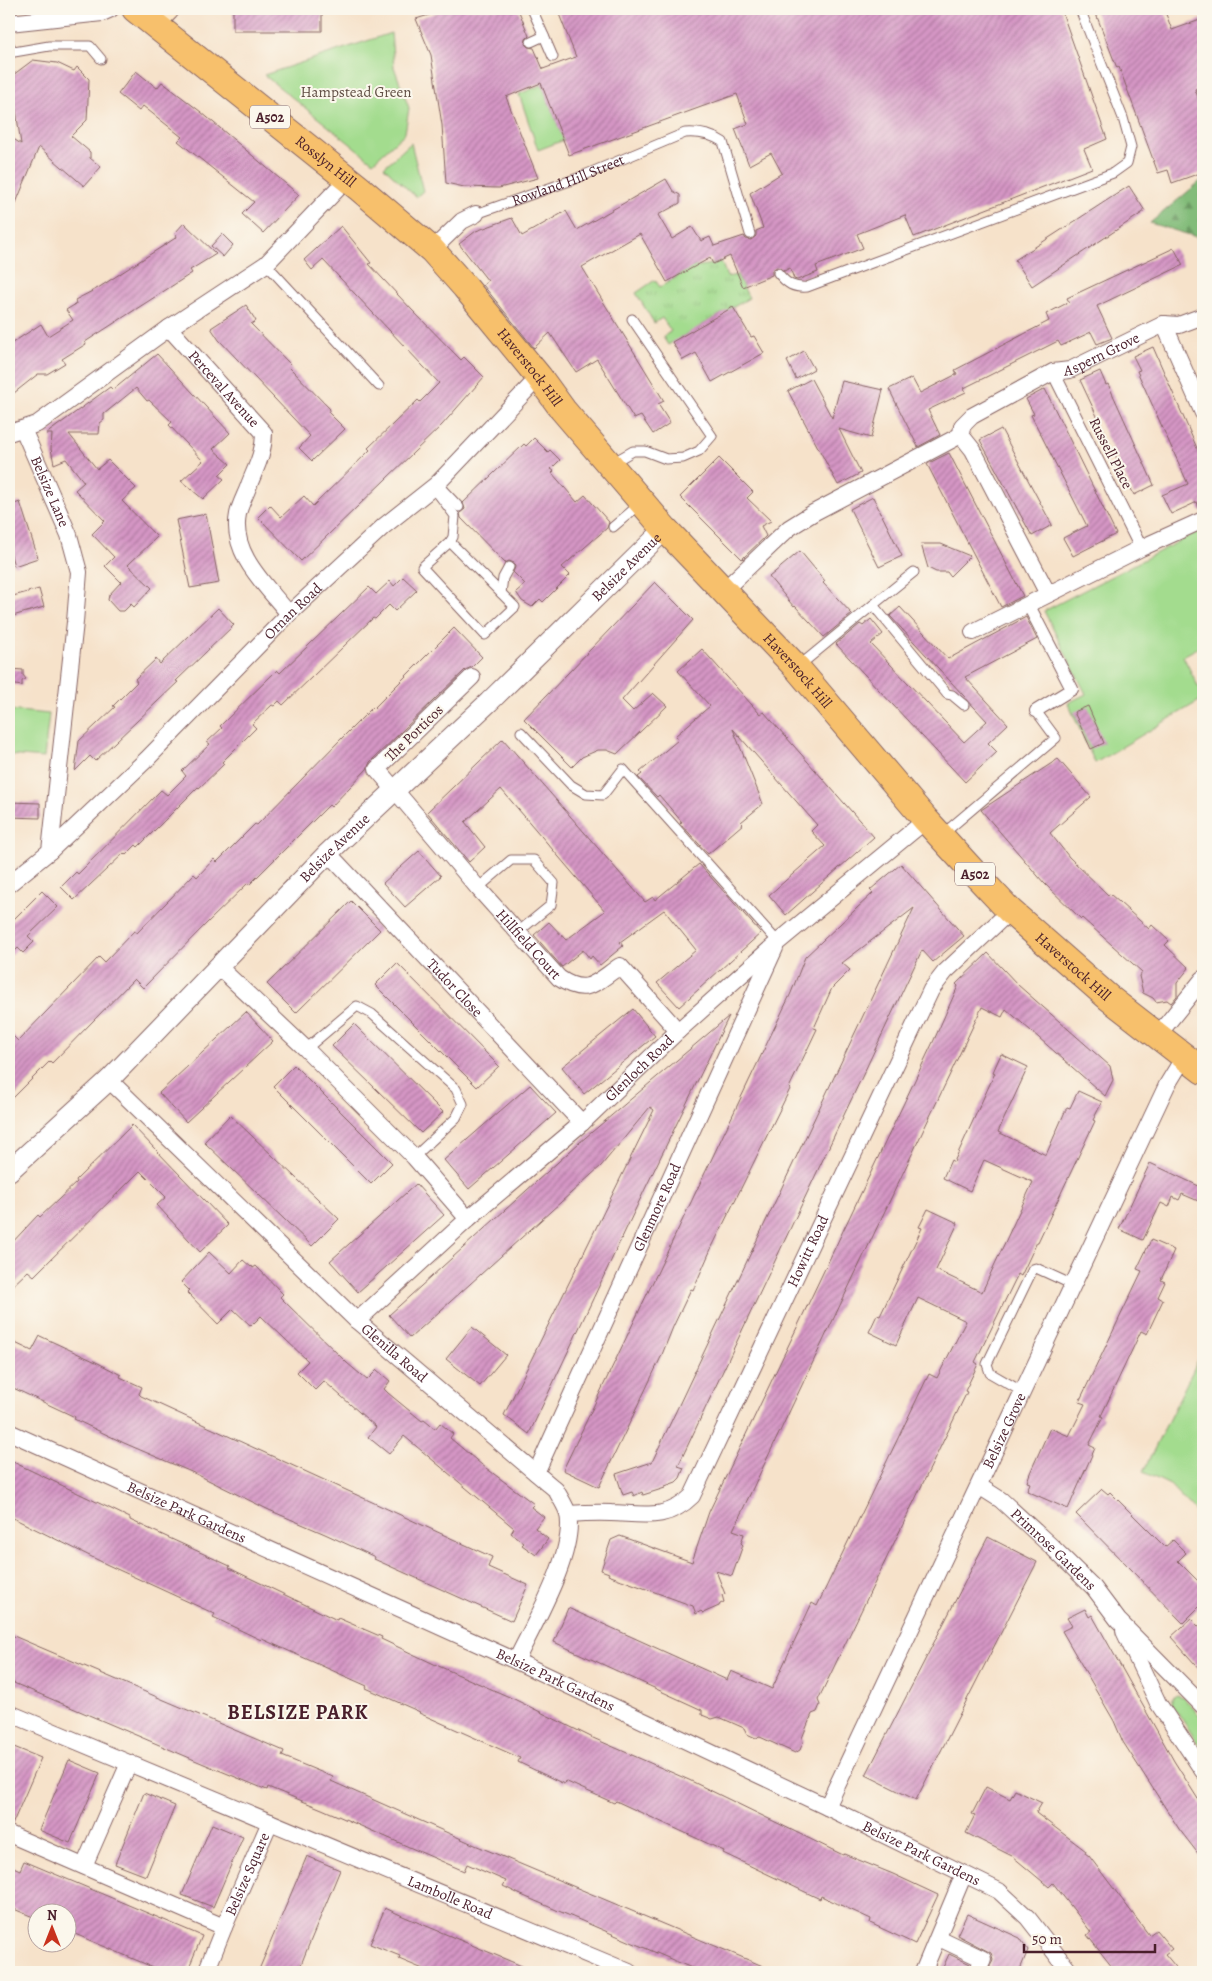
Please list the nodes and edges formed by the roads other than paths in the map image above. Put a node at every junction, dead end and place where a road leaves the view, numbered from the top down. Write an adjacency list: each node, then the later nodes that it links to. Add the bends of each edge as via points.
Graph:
1 (111, 9): 5 (street, via 102,13)
2 (532, 9): 6 (lane)
3 (1080, 9): 16 (lane, via 1123,118 1131,147 1127,163 1113,173 807,287 793,287)
4 (152, 13): 11 (main road, Rosslyn Hill / A502)
5 (9, 23)
6 (544, 36): 7 (lane); 9 (lane)
7 (532, 42)
8 (11, 51): 10 (lane, via 49,46 90,46)
9 (553, 57)
10 (101, 59)
11 (347, 179): 14 (main road, Rosslyn Hill / A502); 15 (street, Belsize Lane)
12 (476, 214): 13 (lane, Rowland Hill Street, via 575,179 685,133 698,132 724,142); 14 (street, Rowland Hill Street)
13 (750, 234)
14 (426, 245): 22 (main road, Haverstock Hill / A502, via 448,266)
15 (266, 264): 20 (street, Belsize Lane); 23 (lane)
16 (778, 273)
17 (1203, 316): 19 (street, via 1179,325)
18 (632, 319): 27 (lane, via 712,436 699,451 683,458 666,460 645,451 633,451)
19 (1164, 324): 21 (street, Aspern Grove, via 1070,370); 24 (street)
20 (169, 328): 25 (street, Belsize Lane, via 37,424); 43 (street, Perceval Avenue, via 264,434 260,462 238,514 238,537 243,555)
21 (1053, 372): 26 (street, Aspern Grove, via 972,416 962,426); 35 (street, Russell Place)
22 (539, 377): 27 (main road, Haverstock Hill / A502); 28 (street, Ornan Road)
23 (379, 386)
24 (1203, 413)
25 (16, 431): 52 (street, Belsize Lane, via 69,535 78,572)
26 (961, 435): 38 (street, Aspern Grove, via 788,528); 40 (street, via 973,450)
27 (609, 464): 29 (main road, Haverstock Hill / A502)
28 (435, 486): 30 (lane); 34 (lane, via 455,516 454,537); 43 (street, Ornan Road, via 384,526)
29 (642, 502): 32 (lane); 33 (main road, Haverstock Hill / A502)
30 (459, 507)
31 (1203, 520): 35 (street)
32 (613, 527)
33 (665, 529): 38 (main road, Haverstock Hill / A502); 50 (street, Belsize Avenue)
34 (450, 542): 39 (lane); 39 (lane, via 422,567 485,635 515,607)
35 (1141, 548): 40 (street)
36 (509, 567): 39 (lane)
37 (914, 572): 42 (lane)
38 (722, 591): 45 (main road, Haverstock Hill / A502)
39 (501, 592)
40 (1048, 594): 41 (street)
41 (1028, 604): 44 (street); 48 (street, via 1072,689)
42 (874, 605): 45 (lane); 47 (lane, via 947,694)
43 (289, 614): 52 (street, Ornan Road, via 147,759)
44 (973, 632)
45 (796, 668): 51 (main road, Haverstock Hill / A502)
46 (472, 677): 50 (street, The Porticos, via 376,769)
47 (964, 705)
48 (1036, 711): 51 (lane, via 1056,738)
49 (521, 732): 58 (lane, via 571,785 586,794 603,795 623,769)
50 (395, 791): 53 (street, Belsize Avenue); 55 (street, Hillfield Court)
51 (933, 828): 56 (main road, Haverstock Hill / A502); 58 (street, Glenloch Road)
52 (50, 851): 54 (street)
53 (328, 853): 59 (street, Belsize Avenue); 66 (street, Tudor Close)
54 (9, 884)
55 (478, 888): 57 (street, Hillfield Court); 57 (lane, via 510,860 534,860 554,883 551,905)
56 (1010, 911): 62 (main road, Haverstock Hill / A502, via 1109,998); 76 (street, Howitt Road, via 931,990 692,1496 671,1512 661,1514)
57 (518, 932): 61 (street, Hillfield Court, via 559,978 571,986 588,988 620,966)
58 (778, 942): 61 (street, Glenloch Road); 74 (street, Glenmore Road)
59 (219, 967): 63 (street); 65 (street, Belsize Avenue)
60 (1203, 979): 62 (street)
61 (678, 1031): 66 (street, Glenloch Road)
62 (1158, 1036): 64 (main road, Haverstock Hill / A502)
63 (306, 1049): 67 (street); 67 (lane, via 357,1006 372,1014 456,1089 464,1104 456,1118)
64 (1194, 1064): 70 (street, Belsize Grove, via 1168,1085)
65 (109, 1080): 68 (street, Belsize Avenue); 71 (street, Glenilla Road)
66 (582, 1123): 69 (street, Glenloch Road)
67 (414, 1157): 69 (street)
68 (9, 1171)
69 (468, 1219): 71 (street, Glenloch Road)
70 (1073, 1286): 72 (street, Belsize Grove); 72 (lane, via 1033,1269 987,1364 990,1373)
71 (357, 1321): 74 (street, Glenilla Road)
72 (1023, 1392): 75 (street, Belsize Grove)
73 (9, 1432): 78 (street, Belsize Park Gardens)
74 (536, 1473): 76 (street, Glenilla Road, via 556,1490)
75 (979, 1486): 77 (street, Primrose Gardens, via 1024,1519 1094,1588); 83 (street, Belsize Grove)
76 (568, 1514): 78 (street, Glenilla Road, via 566,1549)
77 (1118, 1620): 79 (street, Primrose Gardens); 82 (street, Primrose Gardens, via 1158,1703)
78 (516, 1661): 83 (street, Belsize Park Gardens)
79 (1203, 1706)
80 (9, 1713): 81 (street, Belsize Square)
81 (129, 1763): 84 (street, Belsize Square); 86 (street)
82 (1203, 1771)
83 (827, 1807): 87 (street, Belsize Park Gardens)
84 (270, 1822): 88 (street, Belsize Square); 91 (street, Lambolle Road)
85 (9, 1834): 86 (street, Belsize Square)
86 (84, 1866): 88 (street, Belsize Square)
87 (964, 1874): 89 (street); 94 (street, Belsize Park Gardens, via 999,1891 1028,1918)
88 (224, 1927): 90 (street)
89 (938, 1938): 92 (street); 93 (street, via 983,1959)
90 (206, 1972)
91 (629, 1972)
92 (923, 1972)
93 (977, 1972)
94 (1070, 1972)

